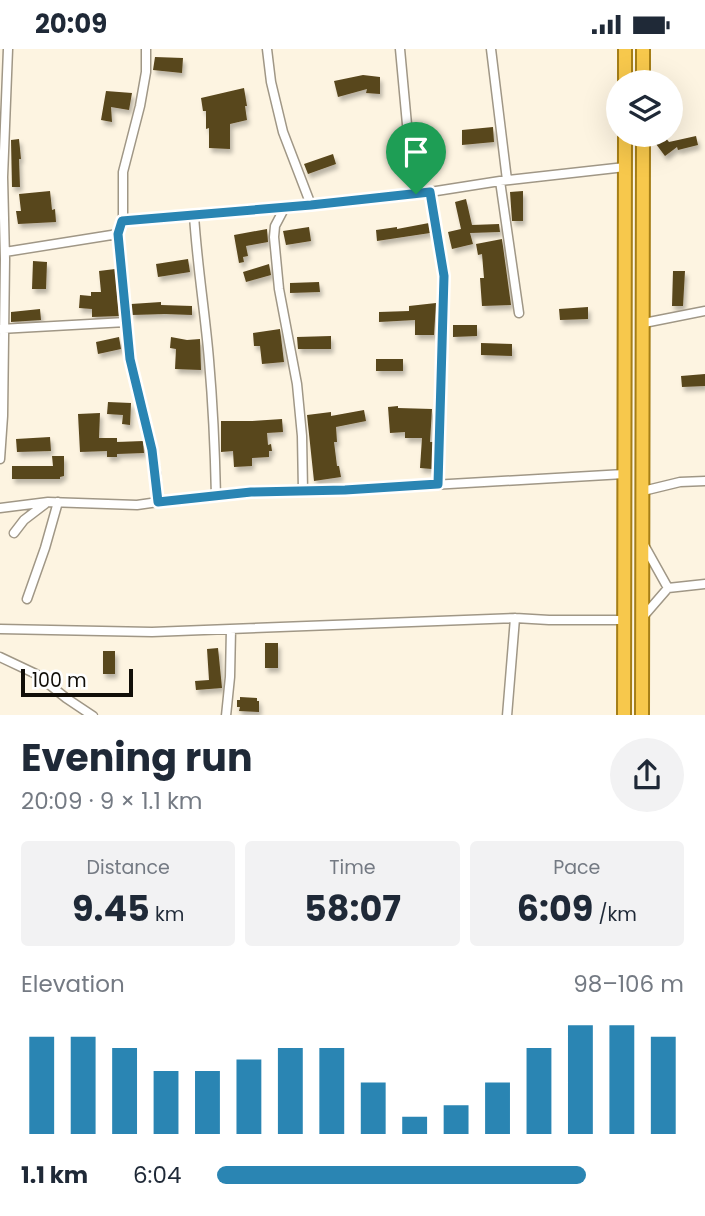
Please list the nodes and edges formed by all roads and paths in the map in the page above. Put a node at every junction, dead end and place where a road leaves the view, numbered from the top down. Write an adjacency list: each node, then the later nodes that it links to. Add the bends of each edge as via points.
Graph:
1 (8, 49): 10 (street)
2 (146, 49): 20 (street, via 140,106 123,172)
3 (267, 49): 17 (street, via 283,132)
4 (400, 49): 16 (street)
5 (491, 49): 14 (street)
6 (625, 49): 8 (highway)
7 (643, 49): 9 (highway)
8 (625, 70)
9 (643, 70)
10 (3, 99): 22 (street)
11 (625, 147): 13 (highway)
12 (643, 147): 26 (highway)
13 (625, 167): 14 (street); 30 (highway)
14 (504, 181): 15 (street); 24 (street)
15 (430, 192): 16 (street); 32 (street, via 444,276)
16 (416, 194): 17 (street)
17 (311, 205): 18 (street)
18 (285, 208): 19 (street); 33 (street, via 274,237 297,384)
19 (194, 215): 20 (street); 35 (street, via 212,393)
20 (122, 221): 21 (street)
21 (118, 234): 22 (street); 25 (street)
22 (4, 257): 27 (street)
23 (705, 311): 26 (street)
24 (519, 313)
25 (126, 322): 27 (street); 38 (street)
26 (644, 323): 34 (highway)
27 (1, 329): 28 (street)
28 (1, 416): 29 (street)
29 (0, 459)
30 (624, 474): 32 (street); 47 (highway)
31 (705, 481): 34 (street)
32 (438, 484): 33 (street)
33 (303, 491): 35 (street)
34 (643, 491): 41 (highway)
35 (216, 496): 38 (street)
36 (48, 502): 37 (street); 39 (street); 40 (street, via 23,520)
37 (58, 502): 38 (street); 44 (street)
38 (158, 502)
39 (0, 508)
40 (14, 533)
41 (643, 542): 43 (street); 46 (highway)
42 (705, 584): 43 (street)
43 (668, 588): 46 (street)
44 (27, 599)
45 (515, 618): 47 (street); 49 (street); 53 (street)
46 (642, 618): 55 (highway)
47 (625, 620): 54 (highway)
48 (0, 629): 49 (street)
49 (231, 629): 52 (street)
50 (0, 657): 51 (street, via 36,674)
51 (92, 715)
52 (226, 715)
53 (507, 715)
54 (624, 715)
55 (642, 715)

